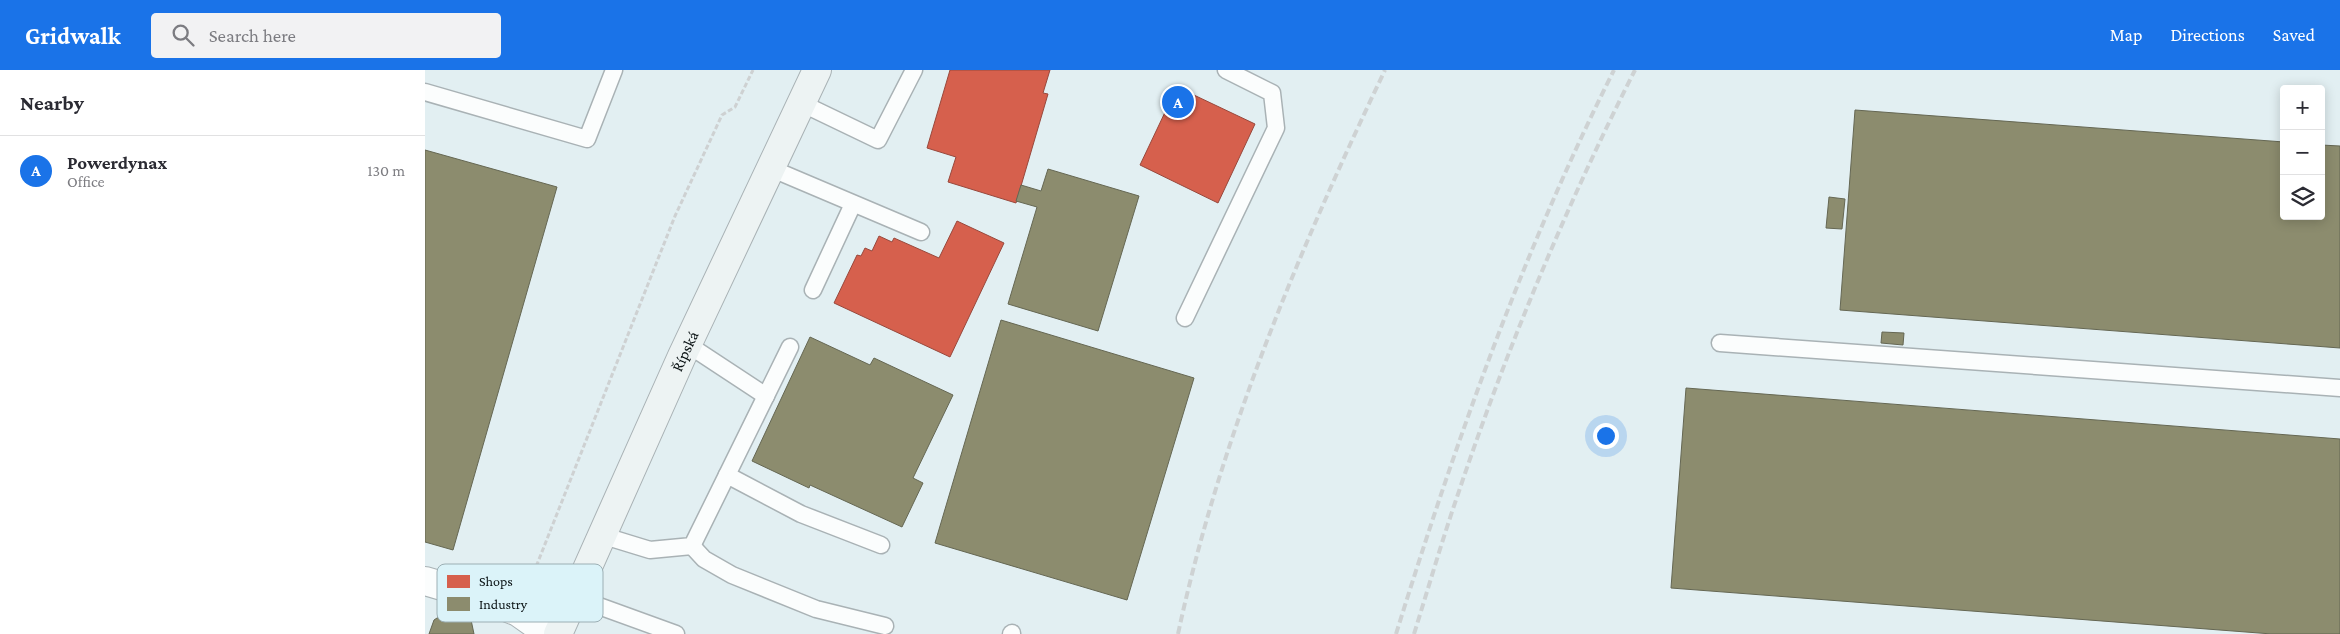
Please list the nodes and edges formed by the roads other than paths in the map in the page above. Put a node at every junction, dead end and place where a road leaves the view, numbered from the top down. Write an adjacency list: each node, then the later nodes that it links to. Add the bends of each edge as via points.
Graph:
1 (614, 70): 5 (lane, via 587,139)
2 (817, 70): 6 (street, Řípská)
3 (914, 70): 6 (lane, via 878,140)
4 (1227, 70): 11 (lane, via 1272,93 1277,128)
5 (425, 92)
6 (801, 104): 7 (street, Řípská)
7 (770, 168): 8 (lane); 13 (street, Řípská)
8 (853, 204): 9 (lane); 10 (lane)
9 (921, 232)
10 (813, 290)
11 (1185, 318)
12 (1720, 343): 15 (lane)
13 (687, 344): 16 (lane); 18 (street, Řípská)
14 (790, 347): 16 (lane)
15 (2340, 388)
16 (766, 396): 17 (lane)
17 (727, 476): 19 (lane, via 801,514); 20 (lane)
18 (601, 535): 20 (lane, via 650,550); 21 (street, Řípská)
19 (881, 545)
20 (692, 546): 27 (lane, via 704,559 733,575 816,609)
21 (588, 564)
22 (425, 581): 23 (street)
23 (437, 585)
24 (603, 608): 30 (lane)
25 (533, 622): 28 (street)
26 (563, 622): 29 (street, Řípská)
27 (885, 626)
28 (549, 634)
29 (558, 634)
30 (676, 634)

